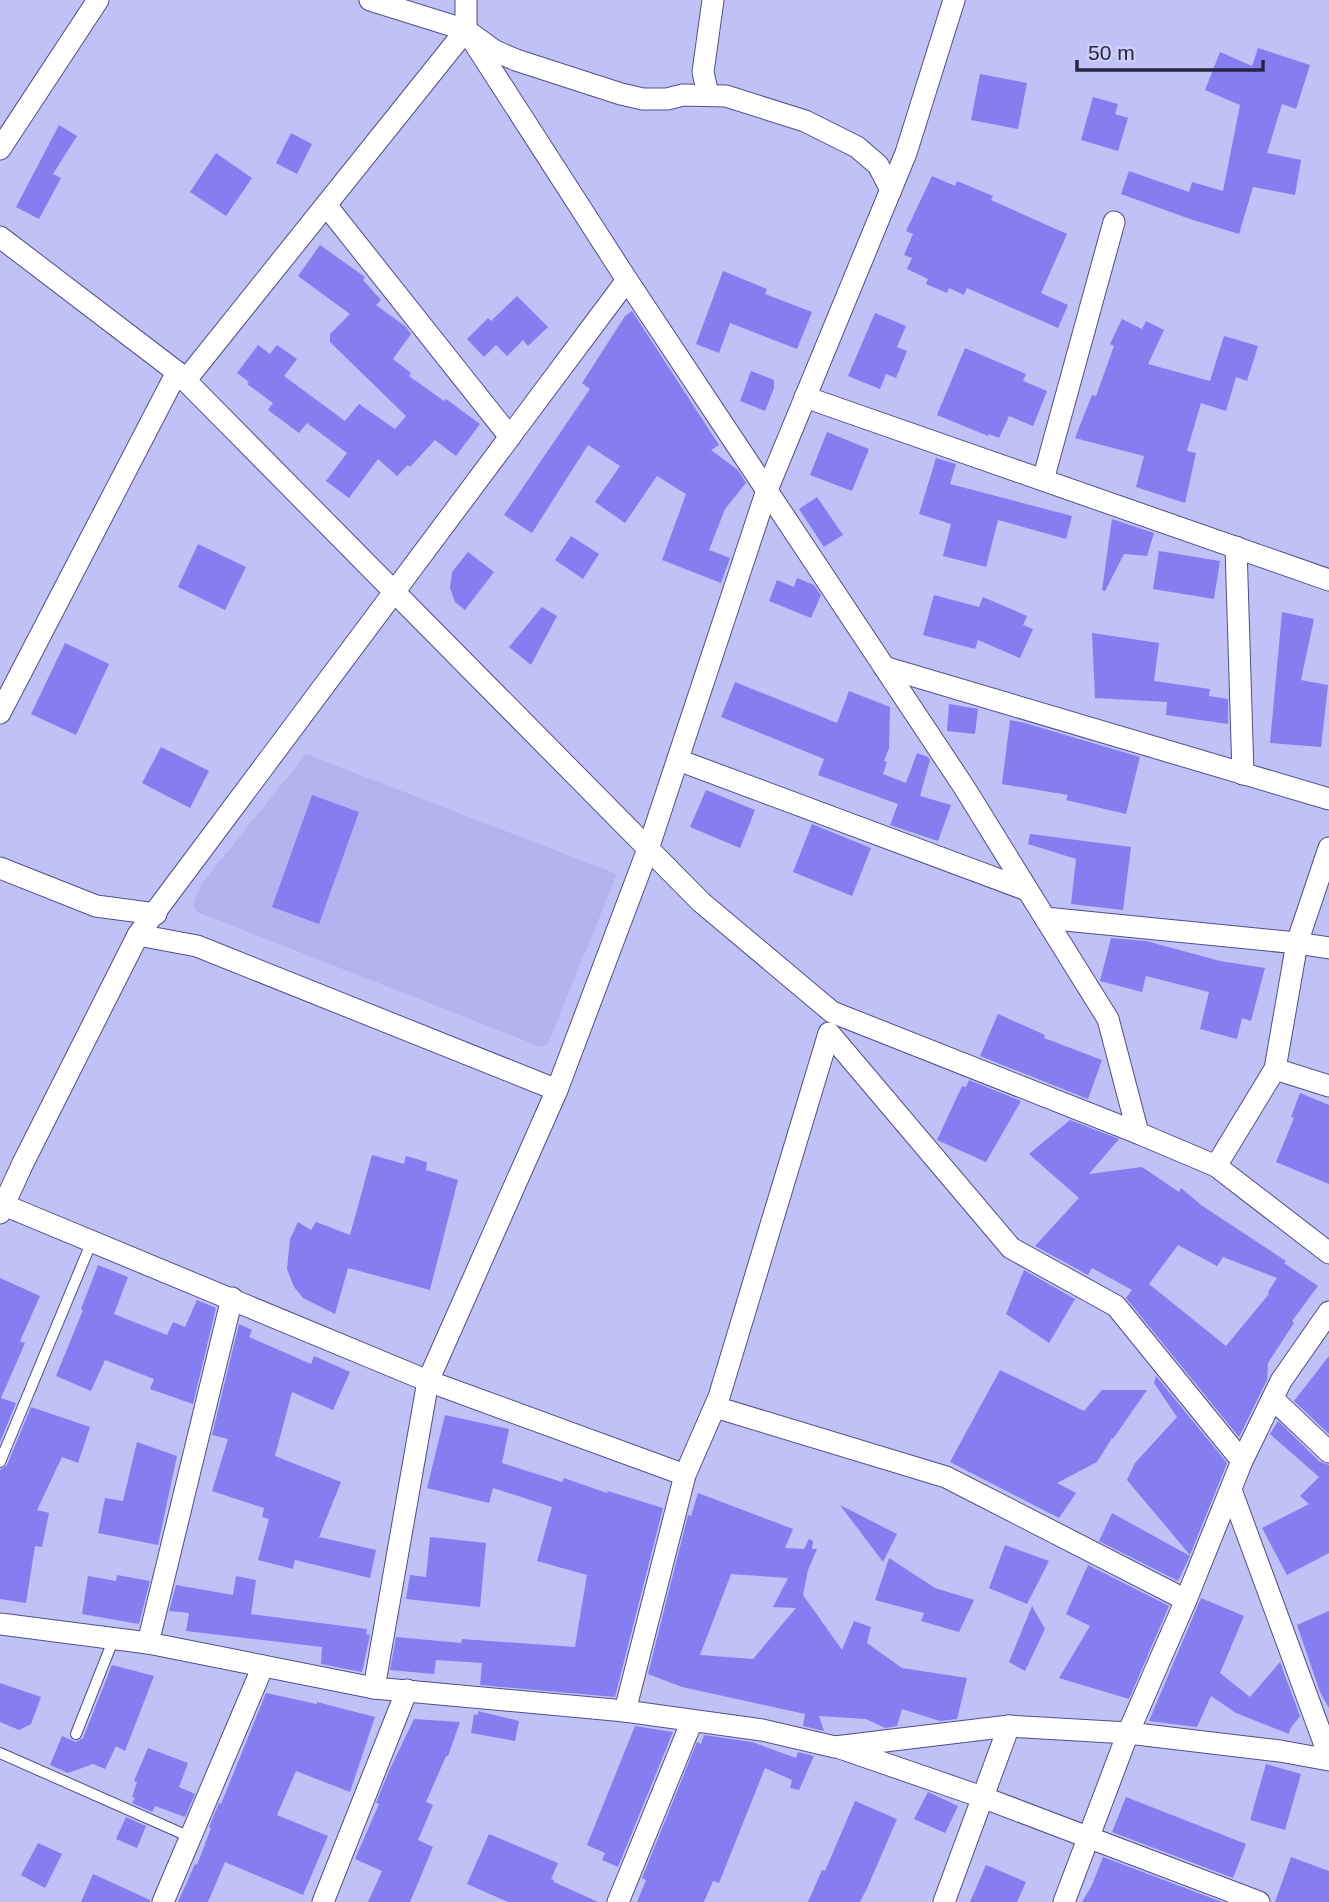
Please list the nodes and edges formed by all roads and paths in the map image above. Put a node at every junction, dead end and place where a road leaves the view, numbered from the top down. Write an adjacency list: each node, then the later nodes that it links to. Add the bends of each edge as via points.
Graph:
1 (99, 0): 8 (street)
2 (370, 0): 6 (street)
3 (466, 0): 6 (street)
4 (713, 0): 7 (street, via 704,72)
5 (954, 0): 9 (street)
6 (466, 30): 7 (street, via 516,61 621,94 643,99); 10 (street); 13 (street)
7 (708, 95): 9 (street, via 749,102 805,121 847,142 878,165)
8 (0, 149)
9 (891, 190): 15 (street)
10 (327, 205): 14 (street); 16 (street)
11 (1114, 222): 17 (street)
12 (0, 237): 14 (street)
13 (627, 280): 16 (street); 18 (street)
14 (181, 376): 21 (street); 23 (street)
15 (805, 397): 17 (street); 18 (street)
16 (510, 437): 21 (street)
17 (1043, 480): 19 (street)
18 (767, 490): 22 (street); 24 (street)
19 (1236, 547): 20 (street); 25 (street)
20 (1329, 580)
21 (395, 591): 28 (street); 31 (street)
22 (884, 667): 25 (street); 30 (street)
23 (0, 713)
24 (678, 760): 28 (street); 30 (street)
25 (1243, 774): 26 (street)
26 (1329, 799)
27 (1329, 848): 34 (street)
28 (648, 849): 36 (street); 39 (street)
29 (0, 867): 31 (street, via 96,906)
30 (1027, 890): 32 (street)
31 (156, 914): 33 (street)
32 (1045, 918): 34 (street); 40 (street, via 1108,1019)
33 (138, 935): 39 (street, via 197,946); 42 (street)
34 (1297, 943): 35 (street); 37 (street)
35 (1329, 948)
36 (831, 1022): 40 (street); 49 (street); 51 (street, via 1011,1248 1116,1306)
37 (1275, 1069): 38 (street); 41 (street)
38 (1329, 1086)
39 (557, 1090): 47 (street)
40 (1138, 1133): 41 (street)
41 (1216, 1166): 44 (street)
42 (2, 1209): 43 (street)
43 (92, 1241): 45 (street); 52 (lane)
44 (1329, 1253)
45 (232, 1298): 47 (street); 58 (street)
46 (1329, 1312): 48 (street)
47 (428, 1381): 53 (street); 60 (street)
48 (1273, 1399): 50 (street); 51 (street)
49 (715, 1407): 53 (street); 55 (street, via 946,1477)
50 (1329, 1452)
51 (1242, 1461): 54 (street)
52 (0, 1462)
53 (684, 1475): 62 (street)
54 (1231, 1490): 55 (street); 69 (street)
55 (1186, 1600): 65 (street)
56 (0, 1624): 57 (street)
57 (114, 1639): 58 (street); 66 (lane)
58 (148, 1643): 59 (street)
59 (263, 1665): 60 (street); 71 (street)
60 (374, 1688): 61 (street)
61 (407, 1690): 62 (street); 74 (street)
62 (625, 1711): 63 (street)
63 (692, 1721): 67 (street, via 762,1730); 75 (street)
64 (1009, 1726): 65 (street); 67 (street); 70 (street)
65 (1128, 1733): 69 (street); 72 (street)
66 (76, 1734)
67 (835, 1747): 70 (street)
68 (0, 1754): 71 (lane)
69 (1329, 1758)
70 (982, 1797): 72 (street); 76 (street)
71 (190, 1837): 73 (street)
72 (1088, 1838): 77 (street); 78 (street)
73 (163, 1902)
74 (323, 1902)
75 (618, 1902)
76 (944, 1902)
77 (1064, 1902)
78 (1259, 1902)

